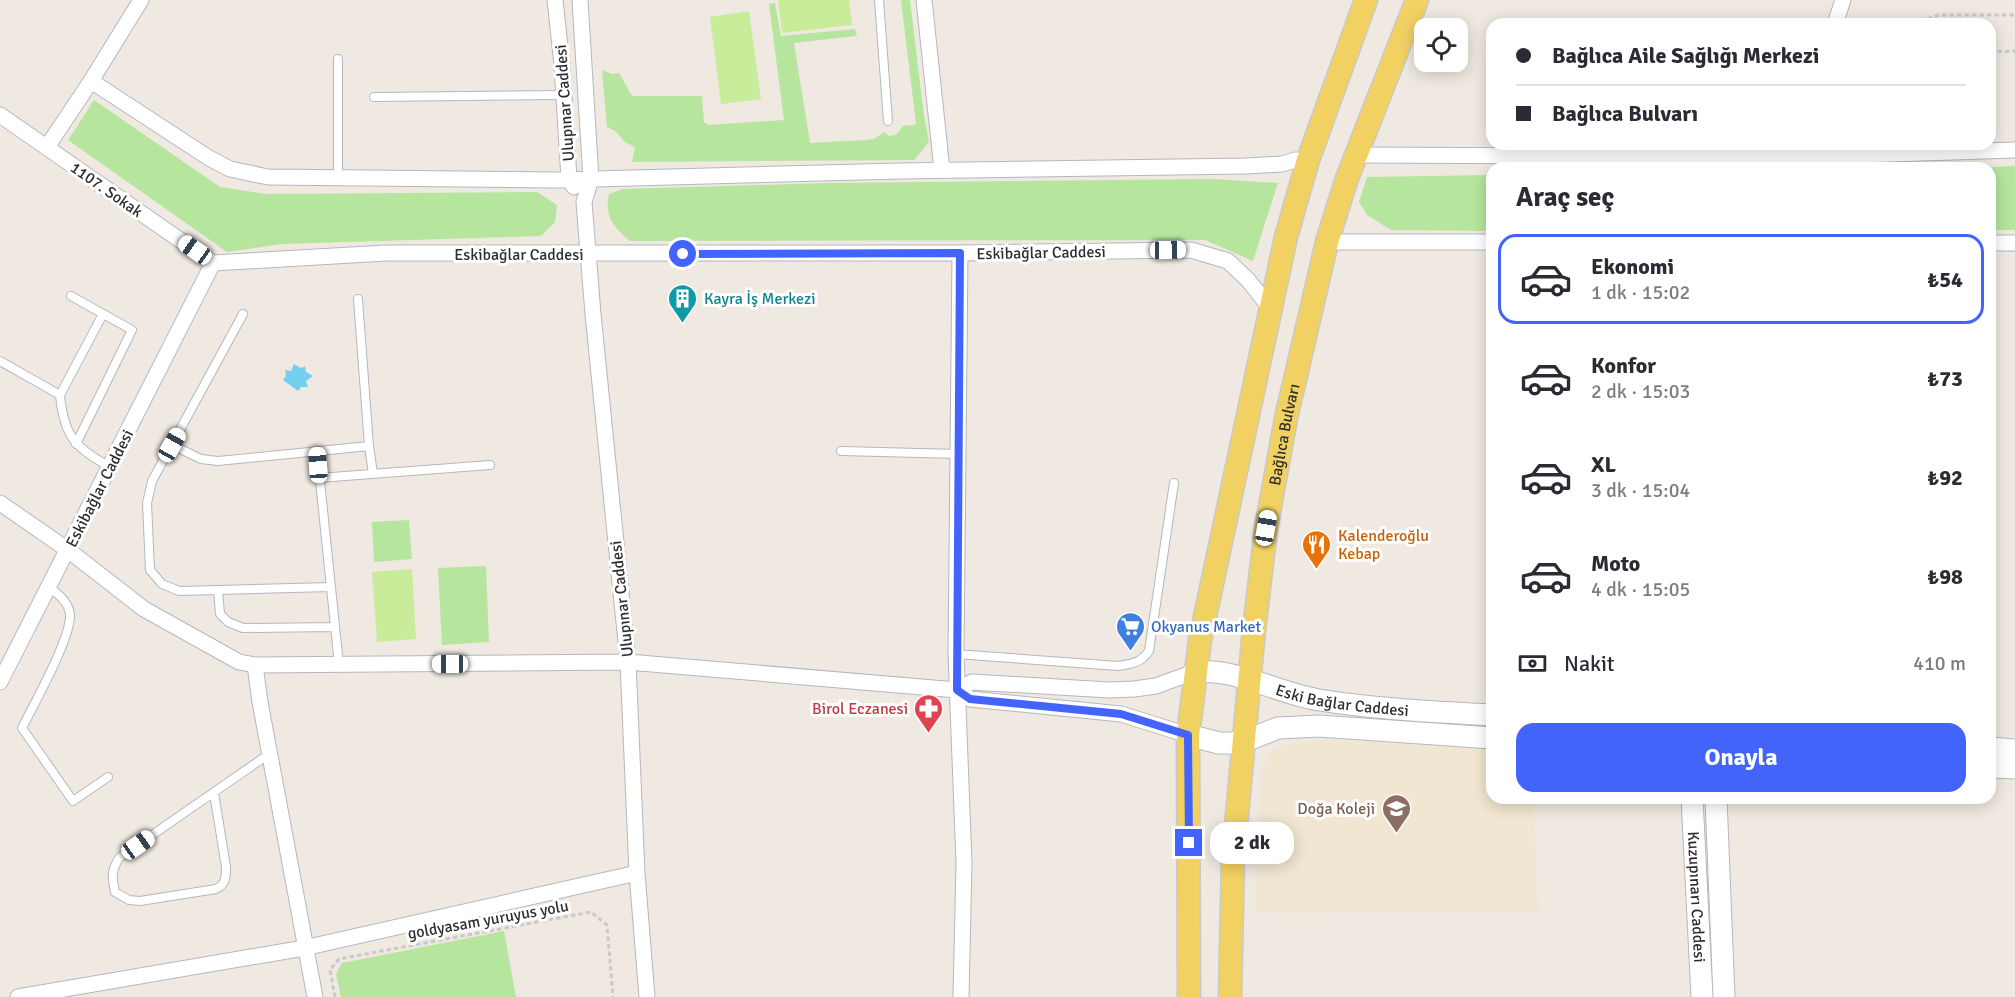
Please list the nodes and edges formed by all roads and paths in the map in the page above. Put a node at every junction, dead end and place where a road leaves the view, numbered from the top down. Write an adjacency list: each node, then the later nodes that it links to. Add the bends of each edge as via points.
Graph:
1 (141, 0): 15 (street)
2 (555, 0): 16 (street, Ulupınar Caddesi)
3 (580, 0): 27 (street, Ulupınar Caddesi)
4 (879, 0): 19 (lane)
5 (924, 0): 25 (street)
6 (1365, 0): 24 (main road)
7 (1418, 0): 22 (main road, Bağlıca Bulvarı)
8 (1843, 0): 10 (street)
9 (2015, 15): 11 (path)
10 (1837, 18)
11 (1930, 18)
12 (2015, 51): 13 (path)
13 (1996, 52)
14 (338, 59): 26 (lane)
15 (92, 81): 20 (street); 26 (street, via 230,169 268,177)
16 (564, 94): 17 (lane); 28 (street, Ulupınar Caddesi)
17 (374, 97)
18 (0, 114): 20 (street, 1107. Sokak)
19 (888, 121)
20 (47, 147): 36 (street, 1107. Sokak)
21 (2015, 150): 23 (street)
22 (1356, 155): 23 (street); 30 (main road, Bağlıca Bulvarı)
23 (1796, 156)
24 (1308, 160): 25 (street, via 1246,166); 39 (main road)
25 (942, 170): 27 (street)
26 (338, 177): 28 (street)
27 (591, 178): 28 (street); 29 (street, Ulupınar Caddesi)
28 (569, 179): 29 (street, Ulupınar Caddesi)
29 (584, 202): 35 (street, Ulupınar Caddesi)
30 (1327, 242): 31 (street); 67 (main road, Bağlıca Bulvarı, via 1286,418 1266,528)
31 (1486, 242)
32 (1996, 243): 33 (street)
33 (2015, 243)
34 (960, 253): 35 (street, Eskibağlar Caddesi); 39 (street, Eskibağlar Caddesi, via 1191,250 1228,261); 49 (street)
35 (588, 254): 36 (street, Eskibağlar Caddesi, via 386,253); 62 (street, Ulupınar Caddesi)
36 (213, 263): 51 (street, Eskibağlar Caddesi)
37 (71, 296): 40 (lane)
38 (358, 299): 46 (lane)
39 (1271, 309): 65 (main road)
40 (102, 314): 43 (lane); 44 (lane, via 132,330)
41 (243, 314): 45 (lane)
42 (0, 361): 43 (lane)
43 (60, 395): 44 (lane, via 63,421)
44 (76, 444): 51 (lane)
45 (172, 445): 48 (lane, via 201,459 218,461); 59 (lane, via 152,481 147,503 150,570 162,584 179,591)
46 (369, 446): 48 (lane); 52 (lane)
47 (841, 451): 49 (lane)
48 (317, 452): 53 (lane)
49 (958, 454): 61 (street)
50 (490, 465): 52 (lane)
51 (110, 467): 56 (street, Eskibağlar Caddesi)
52 (373, 474): 53 (lane)
53 (319, 478): 58 (lane)
54 (1174, 483): 61 (lane, via 1149,651 1144,658 1118,666)
55 (0, 503): 56 (street)
56 (68, 550): 57 (street, Eskibağlar Caddesi); 63 (street, via 144,609 239,662)
57 (49, 587): 66 (street, Eskibağlar Caddesi); 78 (lane, via 68,605 70,616 66,636 22,728 73,801)
58 (330, 587): 59 (lane); 60 (lane)
59 (218, 590): 60 (lane, via 220,614 236,626)
60 (335, 627): 64 (lane)
61 (956, 654): 68 (street)
62 (628, 662): 64 (street); 68 (street); 82 (street, Ulupınar Caddesi)
63 (255, 665): 64 (street); 75 (street)
64 (339, 665)
65 (1194, 672): 67 (street, Eski Bağlar Caddesi, via 1210,671); 68 (street, via 1156,686 1134,689 972,682); 70 (main road)
66 (1, 677)
67 (1250, 680): 69 (street, Eski Bağlar Caddesi, via 1320,700); 72 (main road, Bağlıca Bulvarı)
68 (957, 690): 70 (street, via 970,699 1121,714); 89 (street, via 964,863)
69 (1486, 715)
70 (1188, 735): 72 (street, via 1219,743); 90 (main road)
71 (1486, 738): 72 (street, via 1293,726)
72 (1245, 741): 91 (main road, Bağlıca Bulvarı, via 1233,859)
73 (1996, 748): 74 (street)
74 (2015, 750)
75 (269, 754): 79 (lane); 83 (street)
76 (1996, 767): 77 (street)
77 (2015, 768)
78 (108, 777)
79 (214, 793): 79 (lane, via 226,867 222,886 140,902 115,892 112,877 118,858)
80 (1692, 804): 92 (street, Kuzupınarı Caddesi)
81 (1716, 804): 93 (street, Kuzupınarı Caddesi)
82 (637, 873): 83 (street); 88 (street, Ulupınar Caddesi)
83 (304, 948): 84 (street); 85 (street)
84 (18, 997)
85 (315, 997)
86 (335, 997): 87 (path, goldyasam yuruyus yolu, via 330,970 339,959 591,912 607,925)
87 (613, 997)
88 (647, 997)
89 (961, 997)
90 (1189, 997)
91 (1230, 997)
92 (1702, 997)
93 (1724, 997)

